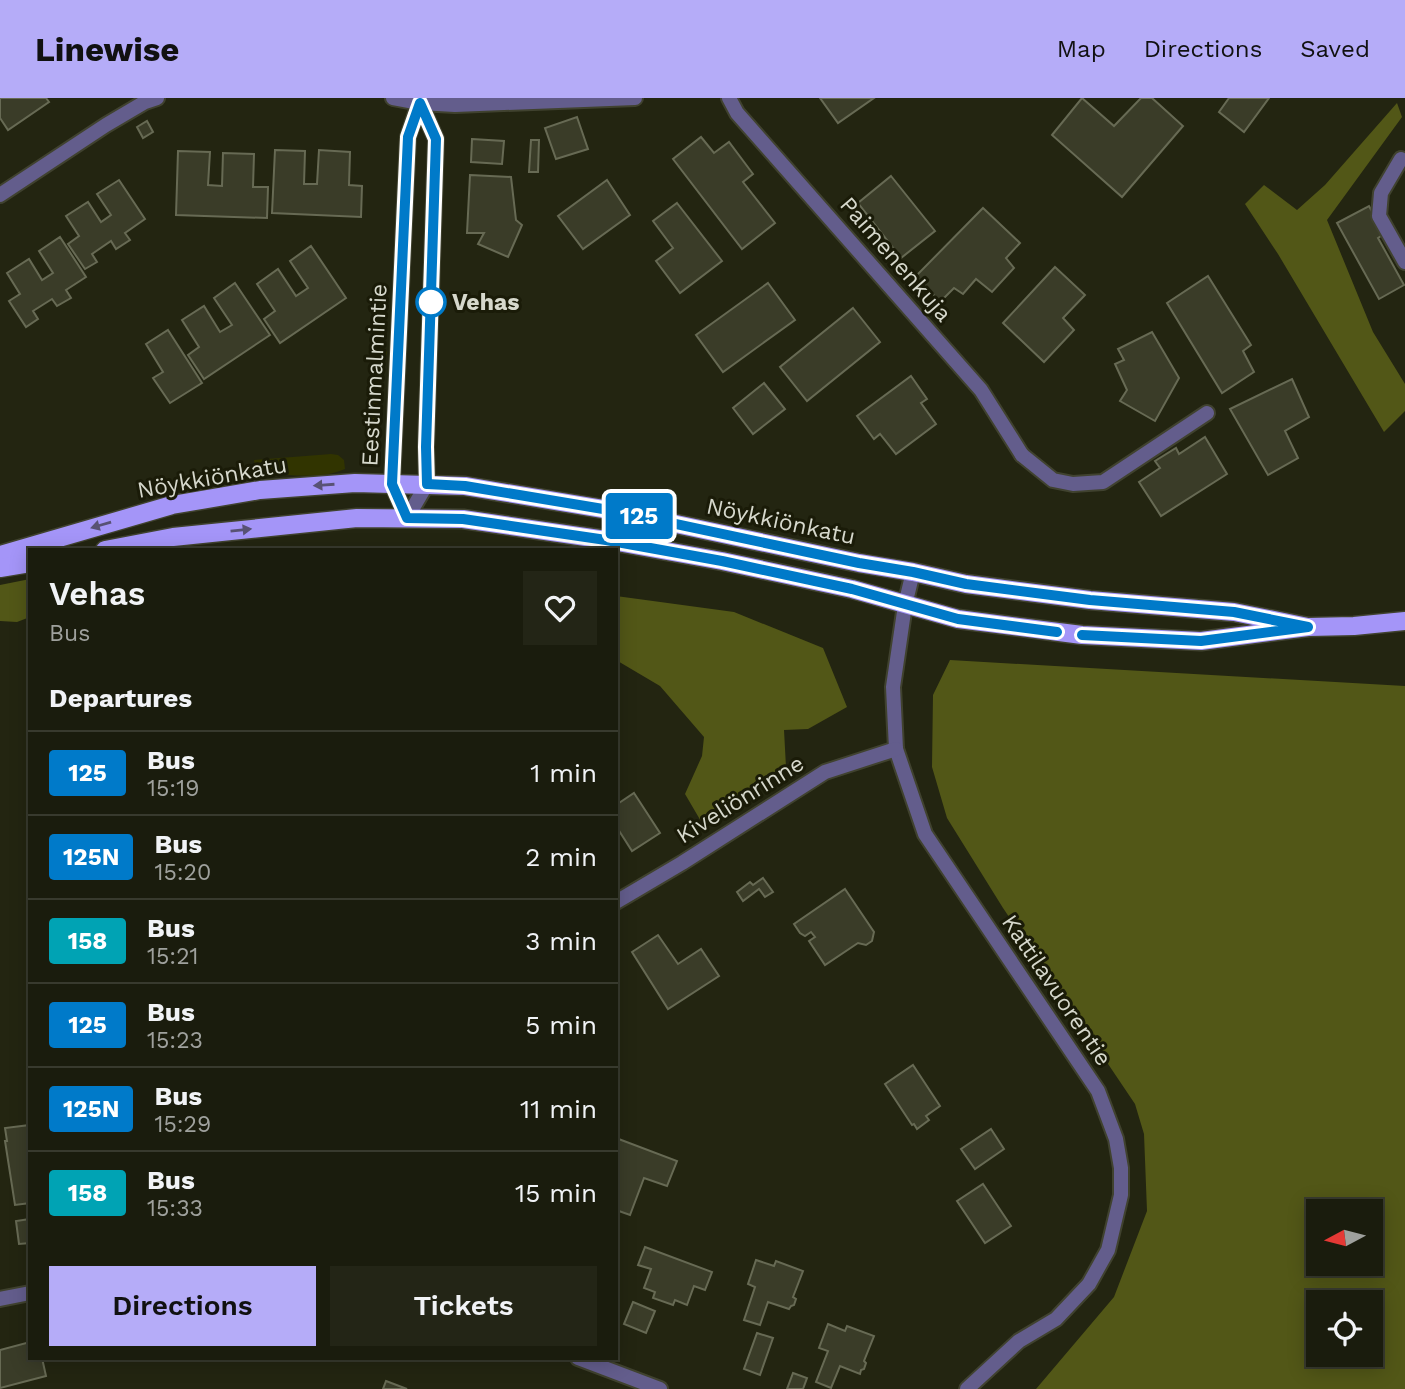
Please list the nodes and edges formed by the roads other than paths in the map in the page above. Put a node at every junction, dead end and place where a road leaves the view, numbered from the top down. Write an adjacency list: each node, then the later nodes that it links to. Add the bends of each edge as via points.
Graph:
1 (157, 98): 7 (street, via 106,125)
2 (393, 98): 5 (street)
3 (635, 98): 5 (street, via 455,104)
4 (729, 98): 9 (street, Paimenenkuja, via 737,113 981,390 1022,455 1053,480 1103,482)
5 (420, 100): 10 (street, Eestinmalmintie, via 408,137); 11 (street, via 436,139)
6 (1401, 159): 8 (street, via 1381,193 1379,216)
7 (0, 195)
8 (1405, 262)
9 (1207, 413)
10 (392, 484): 11 (main road, Nöykkiönkatu); 12 (street, Eestinmalmintie); 14 (main road, Nöykkiönkatu, one-way to 14, via 260,490 172,505)
11 (427, 484): 12 (street); 17 (main road, Nöykkiönkatu, via 615,511)
12 (407, 518): 13 (main road, Nöykkiönkatu, one-way to 12, via 173,537 357,518); 18 (main road, Nöykkiönkatu, via 463,519 606,540 852,589)
13 (115, 548)
14 (0, 555)
15 (28, 563): 16 (main road)
16 (0, 568)
17 (913, 572): 18 (street, Kattilavuorentie); 20 (main road, Nöykkiönkatu, via 966,584 1090,600 1234,612)
18 (905, 605): 20 (main road, Nöykkiönkatu, via 958,619 1082,635 1201,641); 21 (street, Kattilavuorentie, via 893,687)
19 (1405, 621): 20 (main road, Nöykkiönkatu)
20 (1308, 627)
21 (896, 749): 22 (street, Kiveliönrinne, via 825,772); 27 (street, Kattilavuorentie, via 925,834 1098,1091 1116,1139 1121,1168 1121,1195 1108,1250 1089,1284 1056,1319 1019,1341)
22 (618, 901)
23 (28, 1293): 24 (street)
24 (0, 1299)
25 (583, 1360): 26 (street)
26 (660, 1389)
27 (967, 1389)

